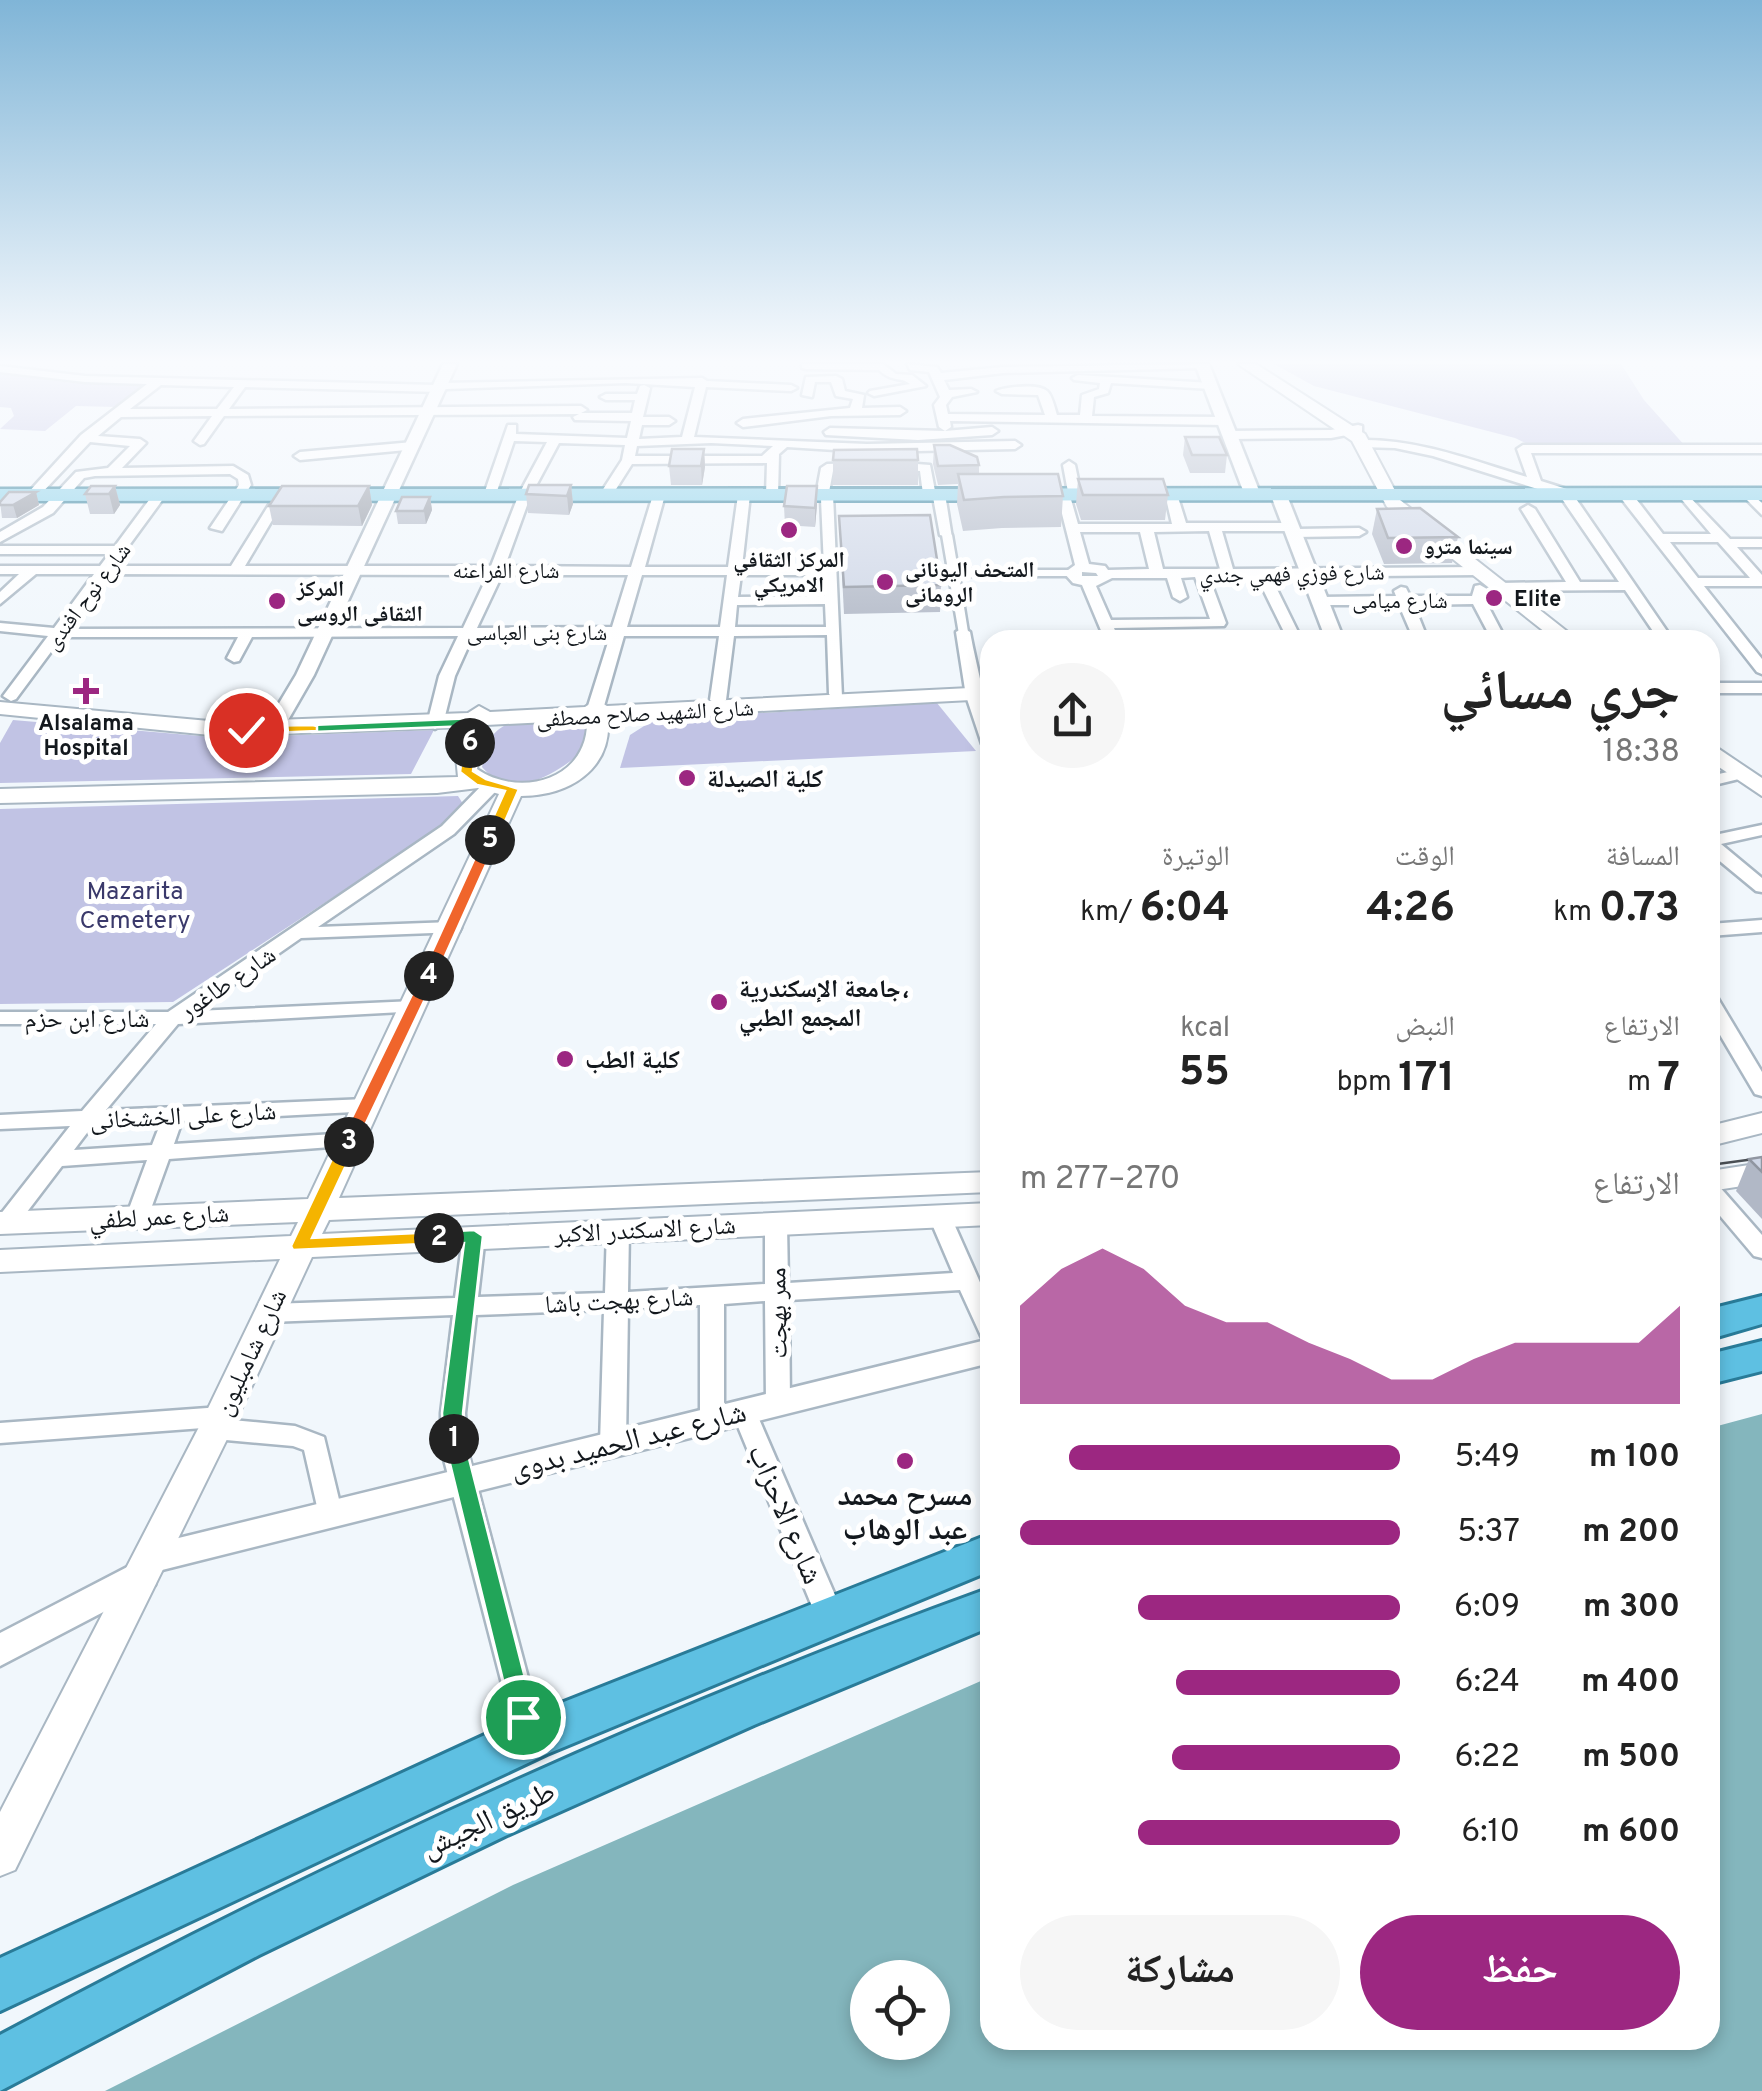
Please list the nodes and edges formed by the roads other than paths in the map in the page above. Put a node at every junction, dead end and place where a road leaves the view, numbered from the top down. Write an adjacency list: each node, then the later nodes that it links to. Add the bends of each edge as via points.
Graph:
1 (67, 462): 14 (street)
2 (122, 462): 13 (street)
3 (406, 462): 17 (street)
4 (500, 462): 18 (street)
5 (543, 462): 19 (street)
6 (627, 462): 20 (street)
7 (772, 462): 38 (street)
8 (1239, 462): 25 (street)
9 (1376, 462): 40 (main road)
10 (1465, 462): 16 (street)
11 (1528, 462): 16 (street)
12 (1069, 465): 23 (street)
13 (112, 472): 15 (street); 35 (street, via 233,470 246,482)
14 (48, 478): 15 (street); 32 (street)
15 (78, 478): 33 (street)
16 (1535, 481): 27 (street)
17 (391, 494): 18 (main road); 36 (main road); 61 (street)
18 (490, 494): 19 (main road)
19 (526, 494): 20 (main road); 62 (street)
20 (606, 494): 21 (main road)
21 (659, 494): 37 (main road); 63 (street)
22 (934, 494): 23 (main road, via 990,484); 39 (main road); 39 (street, via 924,466 836,466 825,470); 50 (street)
23 (1069, 494): 24 (main road); 46 (street)
24 (1171, 494): 25 (main road); 43 (street)
25 (1252, 494): 26 (main road)
26 (1278, 494): 40 (main road); 48 (street)
27 (1565, 494): 28 (main road); 40 (main road); 77 (street)
28 (1625, 494): 29 (main road); 52 (street)
29 (1683, 494): 30 (main road); 53 (street)
30 (1754, 494): 42 (street)
31 (0, 495): 32 (main road)
32 (32, 495): 33 (main road)
33 (62, 495): 34 (main road); 51 (street)
34 (160, 495): 35 (main road); 56 (street, شارع نوح افندى)
35 (239, 495): 36 (main road); 45 (street)
36 (281, 495): 57 (street)
37 (744, 495): 38 (main road); 64 (street)
38 (772, 495): 39 (main road)
39 (825, 495): 65 (street)
40 (1396, 498): 74 (main road)
41 (1528, 508): 78 (street)
42 (1762, 511)
43 (1180, 527): 44 (street); 47 (street)
44 (1214, 527): 48 (street); 73 (street)
45 (218, 528)
46 (1071, 528): 47 (street); 70 (street)
47 (1146, 528): 71 (street)
48 (1293, 530): 49 (street); 69 (street)
49 (1359, 532)
50 (946, 535): 67 (street)
51 (0, 538)
52 (1660, 538): 53 (street); 75 (street)
53 (1725, 540): 54 (street); 76 (street)
54 (1762, 543)
55 (0, 550): 56 (street)
56 (122, 550): 60 (street, شارع نوح افندى)
57 (236, 569): 60 (street, شارع الفراعنه); 61 (street, شارع الفراعنه)
58 (0, 570): 59 (street, شارع الفراعنه)
59 (32, 570): 60 (street, شارع الفراعنه); 80 (street)
60 (108, 570): 102 (street, شارع نوح افندى)
61 (354, 570): 62 (street, شارع الفراعنه); 104 (street)
62 (497, 570): 63 (street, شارع الفراعنه); 98 (street)
63 (636, 570): 64 (street, شارع الفراعنه); 99 (street)
64 (732, 571): 65 (street, شارع الفراعنه); 84 (street)
65 (831, 571): 81 (street)
66 (1394, 572): 69 (street, شارع فوزي فهمي جندي); 74 (street, شارع فوزي فهمي جندي); 82 (street)
67 (953, 573): 70 (street); 101 (street)
68 (1262, 573): 69 (street, شارع فوزي فهمي جندي); 73 (street, شارع فوزي فهمي جندي); 91 (street)
69 (1311, 573): 85 (street)
70 (1081, 574): 71 (street, شارع فوزي فهمي جندي, via 1100,581 1106,574); 87 (street)
71 (1166, 574): 72 (street, شارع فوزي فهمي جندي); 79 (street)
72 (1201, 574): 73 (street, شارع فوزي فهمي جندي); 86 (street, via 1219,621)
73 (1228, 574)
74 (1490, 580): 78 (street, شارع فوزي فهمي جندي); 83 (street, via 1478,590); 95 (main road)
75 (1694, 582): 76 (street); 106 (street)
76 (1761, 582)
77 (1630, 586): 78 (street, شارع فوزي فهمي جندي); 96 (street)
78 (1576, 587)
79 (1180, 598)
80 (0, 600)
81 (832, 600): 84 (street); 97 (street)
82 (1405, 600): 83 (street, شارع ميامى); 85 (street, شارع ميامى); 93 (street)
83 (1478, 600): 94 (street)
84 (728, 601): 100 (street)
85 (1321, 601): 92 (street)
86 (1198, 623): 87 (street); 90 (street)
87 (1107, 624): 89 (street)
88 (0, 627): 102 (street, شارع بنى العباسى)
89 (1109, 630)
90 (1200, 630)
91 (1290, 630)
92 (1331, 630)
93 (1417, 630)
94 (1494, 630)
95 (1555, 630)
96 (1659, 630)
97 (834, 631): 100 (street, شارع بنى العباسى); 112 (street)
98 (468, 632): 99 (street, شارع بنى العباسى); 104 (street, شارع بنى العباسى); 117 (street)
99 (615, 632): 100 (street, شارع بنى العباسى); 115 (street)
100 (726, 632): 113 (street)
101 (963, 632): 107 (street)
102 (60, 633): 103 (street, شارع بنى العباسى); 114 (street, شارع نوح افندى)
103 (247, 633): 104 (street, شارع بنى العباسى); 105 (street)
104 (324, 633): 118 (street)
105 (234, 658)
106 (1762, 669)
107 (980, 686)
108 (1720, 688): 109 (street)
109 (1762, 688)
110 (980, 692): 112 (main road, شارع الشهيد صلاح مصطفى)
111 (980, 692): 115 (main road, شارع الشهيد صلاح مصطفى)
112 (837, 694): 113 (main road, شارع الشهيد صلاح مصطفى)
113 (718, 700): 115 (main road, شارع الشهيد صلاح مصطفى)
114 (3, 705): 118 (main road, شارع الشهيد صلاح مصطفى, via 220,729)
115 (596, 711): 116 (main road, شارع الشهيد صلاح مصطفى); 122 (main road, via 599,736 582,768 557,783)
116 (478, 717): 117 (main road, شارع الشهيد صلاح مصطفى); 122 (main road, via 466,772)
117 (436, 719): 118 (main road, شارع الشهيد صلاح مصطفى)
118 (275, 725)
119 (1720, 758): 120 (main road)
120 (1741, 774): 121 (street); 123 (main road)
121 (1720, 779)
122 (494, 785): 124 (main road); 130 (main road, شارع شامبليون); 132 (street, شارع طاغور, via 448,830)
123 (1762, 789)
124 (0, 796)
125 (1762, 830): 126 (street)
126 (1720, 843)
127 (1720, 853): 128 (street)
128 (1762, 887)
129 (1762, 926): 131 (street)
130 (452, 928): 132 (street); 133 (main road, شارع شامبليون)
131 (1720, 929)
132 (299, 933): 135 (street, شارع طاغور)
133 (414, 1008): 135 (street, شارع ابن حزم); 138 (main road, شارع شامبليون)
134 (0, 1018): 135 (street, شارع ابن حزم)
135 (172, 1018): 140 (street, شارع طاغور)
136 (1720, 1018): 137 (street)
137 (1762, 1089)
138 (366, 1106): 139 (street, شارع على الخشخانى); 144 (main road, شارع شامبليون)
139 (174, 1115): 140 (street, شارع على الخشخانى); 145 (street)
140 (86, 1120): 141 (street, شارع على الخشخانى); 146 (street, شارع طاغور)
141 (0, 1122)
142 (1762, 1123): 143 (main road)
143 (1720, 1134)
144 (350, 1140): 145 (street); 151 (main road, شارع شامبليون)
145 (161, 1152): 146 (street); 154 (street)
146 (55, 1159): 155 (street, شارع طاغور)
147 (1762, 1173): 148 (main road)
148 (1720, 1179)
149 (980, 1182): 151 (main road, شارع الاسكندر الاكبر)
150 (1720, 1202): 160 (street)
151 (318, 1208): 154 (main road, شارع عمر لطفي); 159 (main road, شارع شامبليون)
152 (980, 1214): 153 (main road, شارع الاسكندر الاكبر)
153 (940, 1216): 156 (main road, شارع الاسكندر الاكبر); 162 (street)
154 (137, 1217): 155 (main road, شارع عمر لطفي)
155 (3, 1223)
156 (776, 1223): 157 (main road, شارع الاسكندر الاكبر); 163 (street, ممر بهجت)
157 (618, 1230): 158 (main road, شارع الاسكندر الاكبر); 165 (street)
158 (474, 1236): 159 (main road, شارع الاسكندر الاكبر); 166 (street)
159 (300, 1246): 161 (main road, شارع عمر لطفي); 169 (main road, شارع شامبليون)
160 (1762, 1250)
161 (0, 1261)
162 (969, 1281): 163 (street, شارع بهجت باشا); 167 (street)
163 (777, 1292): 164 (street, شارع بهجت باشا); 174 (street, ممر بهجت)
164 (712, 1295): 165 (street, شارع بهجت باشا); 176 (street)
165 (614, 1301): 166 (street, شارع بهجت باشا); 179 (street)
166 (464, 1306): 169 (street, شارع بهجت باشا); 180 (street, via 452,1413)
167 (980, 1308)
168 (1762, 1310): 170 (highway)
169 (269, 1313): 177 (main road, شارع شامبليون)
170 (1720, 1321)
171 (980, 1352): 174 (street, شارع عبد الحميد بدوى)
172 (1762, 1356): 173 (highway)
173 (1720, 1366)
174 (778, 1403): 175 (street, شارع عبد الحميد بدوى)
175 (744, 1412): 176 (street, شارع عبد الحميد بدوى); 186 (street, شارع الاحزاب)
176 (712, 1419): 179 (street, شارع عبد الحميد بدوى)
177 (218, 1423): 178 (street); 181 (street, via 315,1444); 183 (main road, شارع شامبليون)
178 (0, 1432)
179 (613, 1444): 180 (street, شارع عبد الحميد بدوى)
180 (462, 1482): 181 (street, شارع عبد الحميد بدوى); 189 (street)
181 (330, 1516): 183 (street, شارع عبد الحميد بدوى)
182 (980, 1556): 184 (highway)
183 (147, 1567): 188 (street, شارع عبد الحميد بدوى); 190 (main road, شارع شامبليون)
184 (894, 1590): 186 (highway); 187 (highway)
185 (980, 1611): 187 (highway, طريق الجيش)
186 (830, 1616): 189 (highway)
187 (918, 1635): 192 (highway, طريق الجيش, via 500,1812 197,1959)
188 (0, 1650)
189 (530, 1738): 191 (highway)
190 (0, 1855)
191 (0, 1986)
192 (0, 2064)

